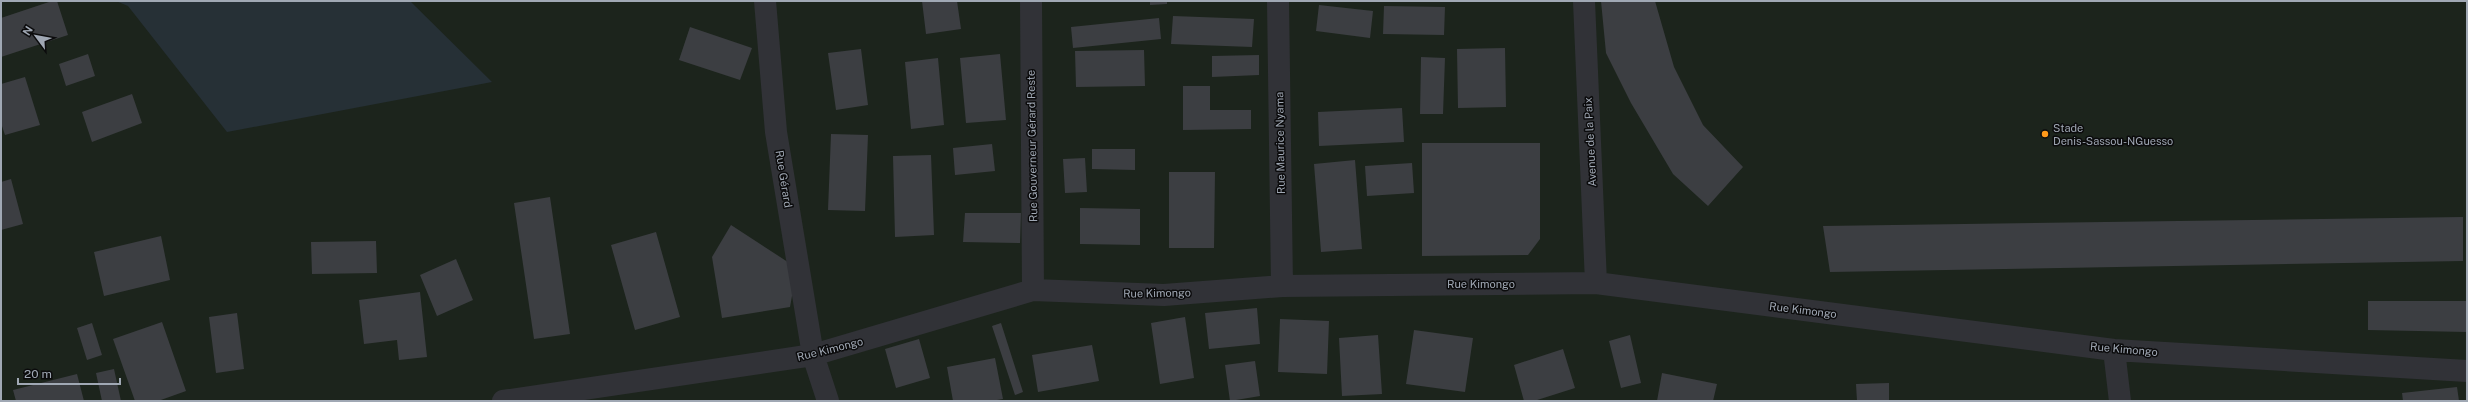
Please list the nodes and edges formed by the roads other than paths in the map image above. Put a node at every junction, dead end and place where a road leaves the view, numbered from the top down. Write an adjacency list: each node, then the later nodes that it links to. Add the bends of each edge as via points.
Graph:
1 (765, 1): 9 (street, Rue Gérard, via 776,132)
2 (1031, 1): 7 (street, Rue Gouverneur Gérard Reste)
3 (1278, 1): 6 (street, Rue Maurice Nyama)
4 (1584, 1): 5 (street, Avenue de la Paix)
5 (1596, 283): 6 (street, Rue Kimongo); 8 (street, Rue Kimongo)
6 (1282, 286): 7 (street, Rue Kimongo, via 1164,295)
7 (1033, 290): 9 (street, Rue Kimongo)
8 (2114, 350): 10 (street, Rue Kimongo); 13 (street)
9 (814, 355): 11 (street, Rue Kimongo); 12 (street, Rue Gérard)
10 (2467, 371)
11 (503, 401)
12 (828, 401)
13 (2120, 401)

